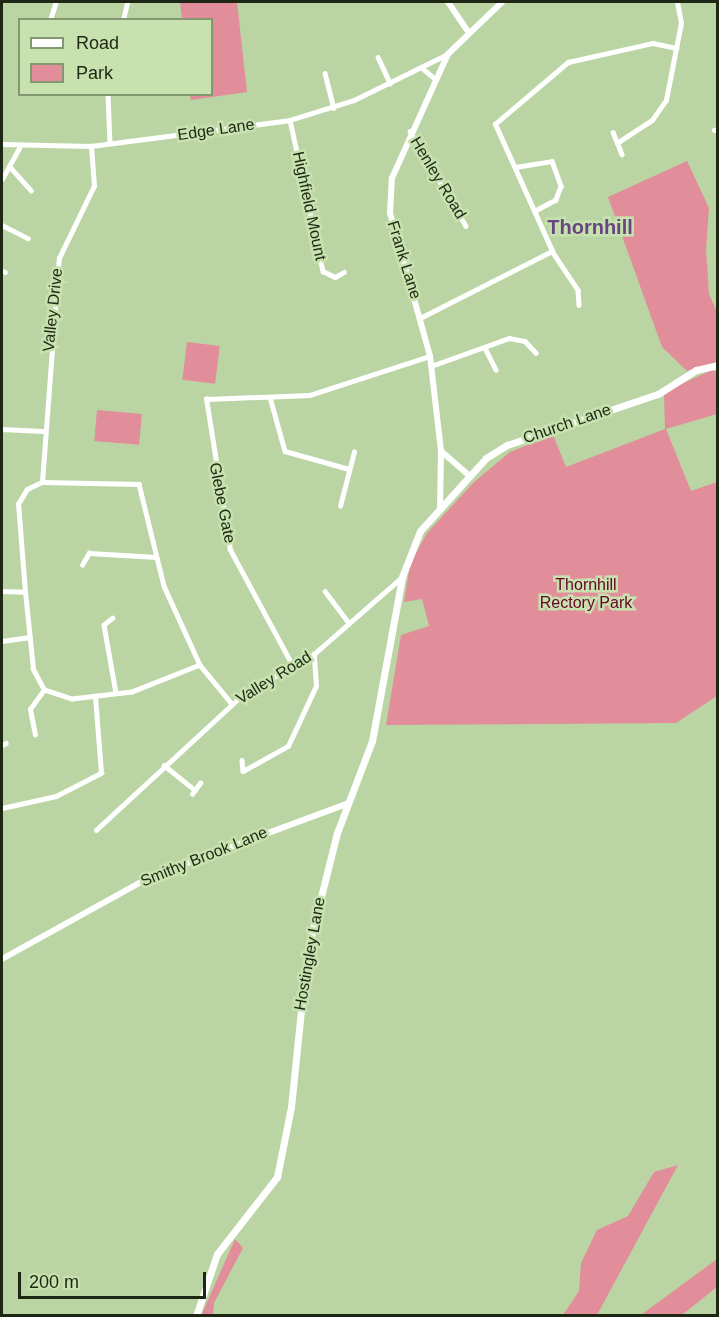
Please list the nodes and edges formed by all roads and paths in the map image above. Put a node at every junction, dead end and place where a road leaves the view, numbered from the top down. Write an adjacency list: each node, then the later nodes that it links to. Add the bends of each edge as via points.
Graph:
1 (56, 2): 6 (street)
2 (127, 2): 7 (street)
3 (448, 2): 8 (street)
4 (501, 2): 8 (street, Frank Lane)
5 (676, 2): 9 (street)
6 (51, 18)
7 (123, 18)
8 (467, 30): 10 (street, Frank Lane)
9 (676, 48): 22 (street, via 666,100 652,120); 27 (street, via 653,43 602,52 568,62 542,81 495,124)
10 (448, 54): 12 (street, Edge Lane); 14 (street, Frank Lane)
11 (378, 57): 15 (street)
12 (421, 67): 14 (street); 15 (street, Edge Lane)
13 (325, 73): 17 (street)
14 (435, 78): 19 (street, Frank Lane)
15 (390, 83): 17 (street, Edge Lane)
16 (108, 96): 21 (street)
17 (334, 108): 18 (street, Edge Lane)
18 (290, 120): 21 (street, Edge Lane); 36 (street, Highfield Mount, via 323,270 335,277)
19 (410, 131): 33 (street, Henley Road); 38 (street, Frank Lane, via 392,178 390,213)
20 (613, 132): 22 (street)
21 (110, 143): 24 (street, Edge Lane)
22 (617, 143): 26 (street)
23 (2, 144): 25 (street, Edge Lane)
24 (91, 146): 25 (street, Edge Lane); 47 (street, Valley Drive, via 94,186 58,258)
25 (19, 148): 28 (street)
26 (622, 154)
27 (515, 167): 31 (street); 31 (street, via 552,161 561,186 556,200)
28 (11, 168): 29 (street); 30 (street)
29 (2, 179)
30 (31, 190)
31 (535, 211): 35 (street)
32 (2, 225): 34 (street)
33 (466, 226)
34 (28, 238)
35 (552, 251): 37 (street, via 578,290); 38 (street)
36 (344, 272)
37 (579, 305)
38 (422, 317): 41 (street, Frank Lane)
39 (486, 350): 40 (street, via 509,338 525,340); 43 (street); 44 (street)
40 (536, 353)
41 (430, 356): 43 (street, Frank Lane); 45 (street, via 310,395)
42 (717, 365): 51 (main road, Church Lane, via 696,370 658,394 507,445)
43 (430, 366): 48 (street, Frank Lane)
44 (496, 370)
45 (270, 397): 50 (street, via 285,451); 67 (street, Glebe Gate, via 206,399 230,550)
46 (2, 429): 47 (street)
47 (42, 431): 52 (street, Valley Drive)
48 (441, 451): 51 (street); 54 (street, Frank Lane)
49 (354, 452): 50 (street)
50 (349, 469): 53 (street)
51 (470, 476): 54 (main road, Church Lane)
52 (42, 482): 55 (street, via 139,484); 60 (street, via 27,489 18,504)
53 (340, 506)
54 (438, 510): 57 (main road, Church Lane, via 420,531)
55 (156, 557): 56 (street, via 89,552); 66 (street)
56 (82, 565)
57 (402, 577): 62 (street, Valley Road); 76 (main road, Hostingley Lane, via 372,741)
58 (2, 591): 60 (street)
59 (326, 591): 62 (street)
60 (25, 592): 63 (street)
61 (113, 618): 69 (street, via 105,628)
62 (348, 621): 65 (street, Valley Road)
63 (30, 637): 64 (street); 68 (street, via 36,678)
64 (2, 641)
65 (314, 654): 67 (street, Valley Road); 73 (street, via 316,686 297,732 265,762 243,771)
66 (200, 665): 69 (street, via 144,690); 71 (street)
67 (292, 665): 71 (street, Valley Road)
68 (44, 690): 70 (street, via 72,699); 72 (street, via 30,709)
69 (116, 693): 70 (street)
70 (95, 696): 77 (street, via 102,773 56,796)
71 (232, 704): 74 (street, Valley Road)
72 (35, 735)
73 (242, 760)
74 (164, 765): 75 (street, via 193,792); 78 (street, Valley Road)
75 (200, 783)
76 (349, 803): 79 (street, Smithy Brook Lane, via 150,876); 80 (main road, Hostingley Lane, via 307,953 291,1107 277,1177 217,1254)
77 (2, 808)
78 (96, 830)
79 (2, 959)
80 (196, 1316)

